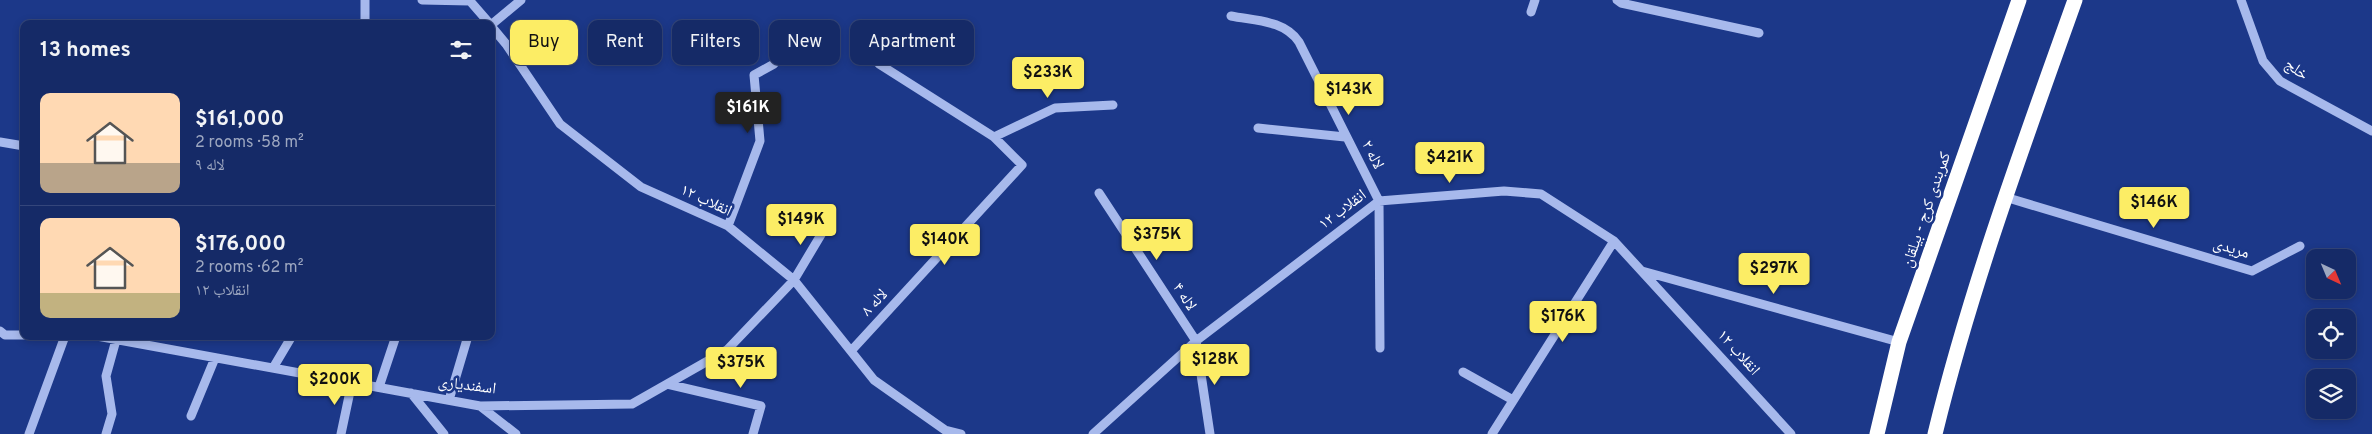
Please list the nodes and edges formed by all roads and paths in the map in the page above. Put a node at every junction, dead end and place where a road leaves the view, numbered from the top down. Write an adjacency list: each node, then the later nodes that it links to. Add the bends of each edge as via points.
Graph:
1 (365, 0): 11 (street)
2 (422, 0): 12 (street, انقلاب ۱۲, via 470,1)
3 (522, 0): 13 (street)
4 (1535, 0): 9 (street)
5 (1616, 0): 15 (street)
6 (2018, 0): 42 (highway, کمربندی کرج - بیلقان)
7 (2075, 0): 26 (highway)
8 (2241, 0): 20 (street, خلج, via 2263,61 2280,81)
9 (1531, 12)
10 (1231, 16): 22 (street, لاله ۲, via 1291,30)
11 (365, 20)
12 (487, 20)
13 (495, 22)
14 (495, 30): 29 (street, انقلاب ۱۲, via 560,124 641,187)
15 (1759, 33)
16 (772, 65): 29 (street, via 754,75 760,140)
17 (881, 65): 21 (street)
18 (1113, 105): 21 (street, via 1055,108)
19 (1258, 128): 22 (street)
20 (2372, 131)
21 (994, 137): 44 (street, لاله ۸, via 1022,165)
22 (1345, 137): 27 (street, لاله ۲)
23 (0, 142): 24 (street)
24 (20, 145)
25 (1099, 193): 41 (street, لاله ۴)
26 (2005, 197): 31 (street, مریدی, via 2252,271); 69 (highway, via 1953,360)
27 (1379, 201): 30 (street, انقلاب ۱۲, via 1504,191 1542,194); 41 (street, انقلاب ۱۲); 43 (street)
28 (828, 223): 33 (street, اسفندیاری)
29 (728, 226): 33 (street, انقلاب ۱۲)
30 (1614, 241): 32 (street, انقلاب ۱۲); 53 (street)
31 (2300, 246)
32 (1642, 271): 42 (street); 67 (street, انقلاب ۱۲)
33 (794, 280): 44 (street, انقلاب ۱۲); 49 (street, اسفندیاری, via 727,350)
34 (0, 331): 35 (street, via 5,335)
35 (20, 335)
36 (64, 340): 57 (street)
37 (116, 340): 45 (street, اسفندیاری); 58 (street, via 106,376 112,414)
38 (290, 340): 46 (street)
39 (395, 340): 50 (street)
40 (467, 340): 52 (street)
41 (1196, 341): 64 (street, انقلاب ۱۲); 65 (street)
42 (1899, 342): 68 (highway, کمربندی کرج - بیلقان)
43 (1380, 348)
44 (851, 351): 56 (street, انقلاب ۱۲, via 874,380)
45 (215, 358): 46 (street, اسفندیاری); 55 (street)
46 (273, 368): 48 (street, اسفندیاری)
47 (1464, 372): 53 (street)
48 (352, 382): 50 (street, اسفندیاری); 59 (street)
49 (667, 384): 54 (street, اسفندیاری, via 632,404); 62 (street, via 761,406)
50 (379, 387): 51 (street, اسفندیاری)
51 (411, 393): 52 (street, اسفندیاری); 60 (street)
52 (449, 400): 54 (street, اسفندیاری)
53 (1513, 400): 66 (street)
54 (480, 406): 61 (street)
55 (191, 416)
56 (944, 432): 63 (street, انقلاب ۱۲)
57 (29, 434)
58 (106, 434)
59 (341, 434)
60 (444, 434)
61 (516, 434)
62 (753, 434)
63 (961, 434)
64 (1093, 434)
65 (1210, 434)
66 (1492, 434)
67 (1791, 434)
68 (1877, 434)
69 (1935, 434)

